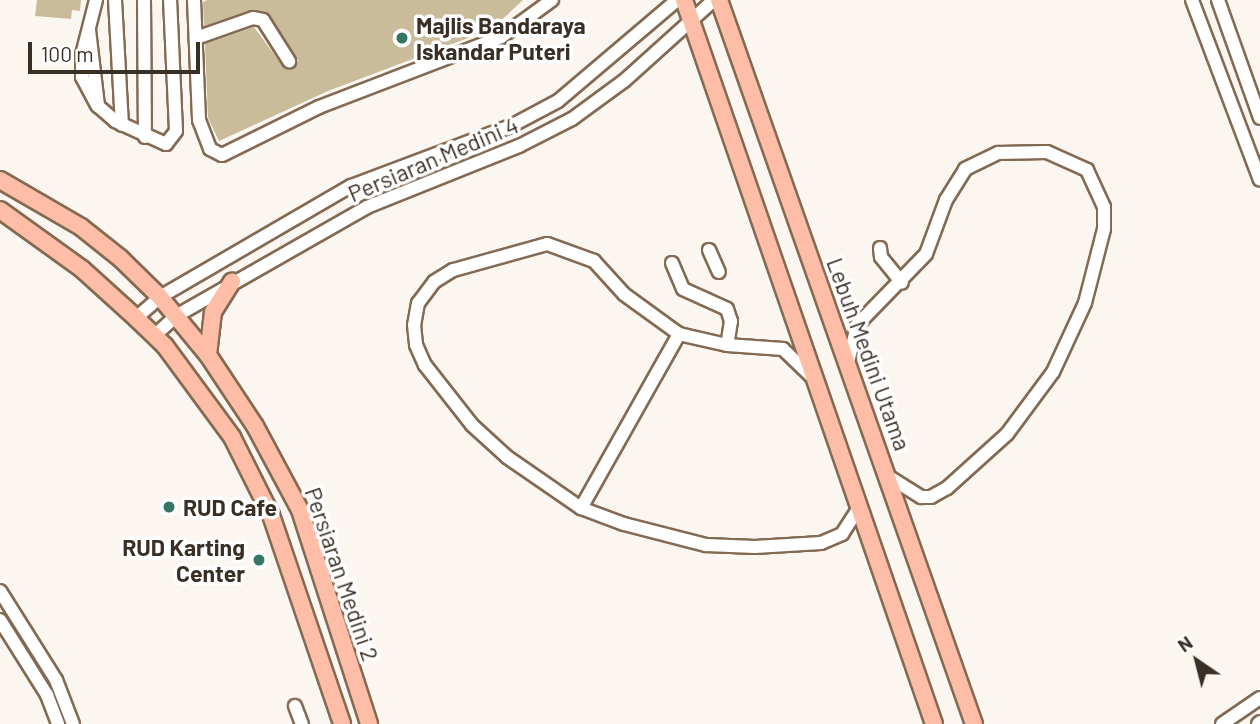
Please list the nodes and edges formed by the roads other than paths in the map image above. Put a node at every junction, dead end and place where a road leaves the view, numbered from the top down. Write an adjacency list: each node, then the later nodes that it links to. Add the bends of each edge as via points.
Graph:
1 (96, 0): 17 (street, via 82,77 98,106)
2 (115, 0): 17 (street)
3 (144, 0): 18 (street)
4 (170, 0): 18 (street, via 176,131 166,144)
5 (194, 0): 14 (street)
6 (552, 0): 14 (street, via 489,42 319,107 222,155 210,149 199,120)
7 (677, 0): 28 (street, Persiaran Medini 4, via 558,101 511,126 351,187)
8 (684, 0): 13 (main road)
9 (714, 0): 13 (street, Persiaran Medini 4)
10 (719, 0): 35 (main road, Lebuh Medini Utama)
11 (1192, 0): 20 (street)
12 (1218, 0): 16 (street)
13 (691, 22): 26 (street, Persiaran Medini 4, via 624,81 572,118 519,146 367,207); 36 (main road)
14 (196, 38): 15 (street, via 253,18 263,20)
15 (289, 61)
16 (1260, 118)
17 (122, 125): 18 (street)
18 (145, 137)
19 (0, 180): 28 (main road, Persiaran Medini 2, via 81,227)
20 (1260, 180)
21 (0, 210): 30 (main road, Persiaran Medini 2, via 82,268)
22 (880, 248): 27 (street, via 881,257)
23 (709, 250): 25 (street)
24 (671, 262): 33 (street, via 688,291 727,309 732,321)
25 (719, 272)
26 (232, 282): 29 (street, Persiaran Medini 4); 34 (main road, via 212,312)
27 (902, 283): 35 (street, via 857,325); 37 (street, via 926,254 954,184 982,158 1047,152 1087,170 1098,188 1104,229 1085,303 1034,401 980,461 931,497 911,492)
28 (160, 297): 29 (main road, Persiaran Medini 2); 30 (street, Persiaran Medini 4)
29 (176, 316): 32 (street, Persiaran Medini 4); 34 (main road, Persiaran Medini 2)
30 (136, 318): 32 (main road, Persiaran Medini 2)
31 (679, 334): 33 (street); 38 (street); 38 (street, via 624,294 594,261 547,244 453,270 434,282 418,303 416,345 447,395 507,457)
32 (154, 336): 49 (main road, Persiaran Medini 2, via 232,437 271,515)
33 (727, 345): 36 (street, via 783,349)
34 (208, 355): 50 (main road, Persiaran Medini 2, via 256,426 300,510)
35 (848, 362): 37 (main road, Lebuh Medini Utama)
36 (812, 377): 39 (main road)
37 (889, 477): 52 (main road, Lebuh Medini Utama)
38 (581, 508): 39 (street, via 706,545 755,547 821,543 842,534)
39 (858, 509): 51 (main road)
40 (0, 591): 42 (street)
41 (0, 620): 43 (street)
42 (28, 635): 43 (street); 47 (street, via 65,697)
43 (15, 643): 46 (street, via 47,695)
44 (1260, 698): 53 (street)
45 (295, 706): 48 (street)
46 (58, 724)
47 (73, 724)
48 (302, 724)
49 (342, 724)
50 (369, 724)
51 (934, 724)
52 (974, 724)
53 (1222, 724)

